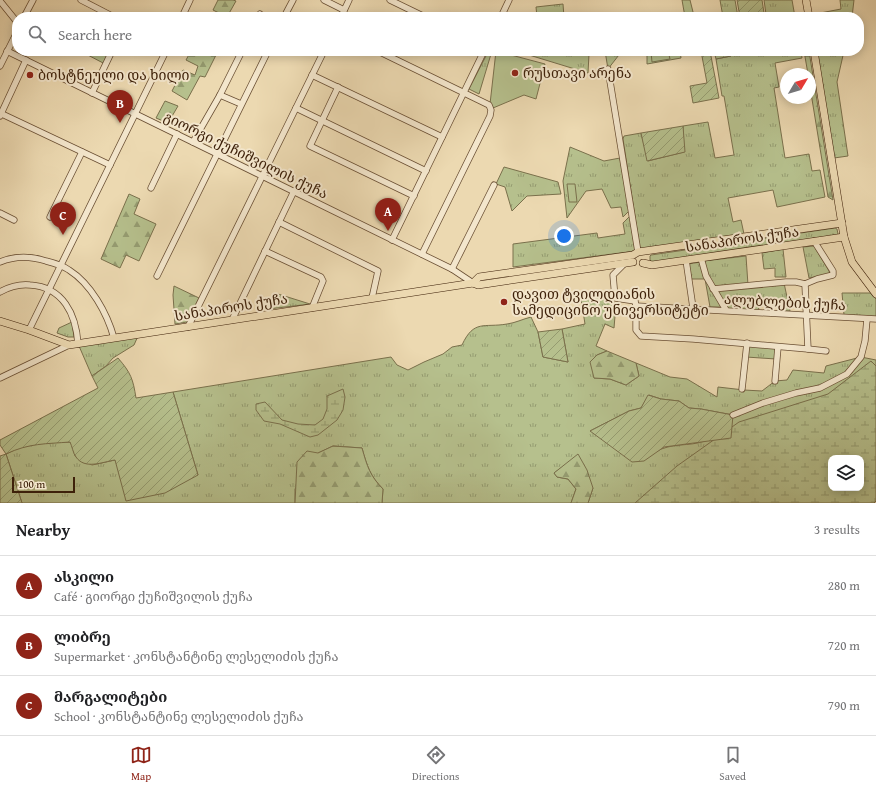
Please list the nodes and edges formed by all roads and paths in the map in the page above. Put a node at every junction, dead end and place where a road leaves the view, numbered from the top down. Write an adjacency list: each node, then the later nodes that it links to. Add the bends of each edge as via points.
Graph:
1 (33, 0): 12 (street)
2 (81, 0): 13 (street)
3 (190, 0): 14 (street)
4 (293, 0): 15 (street)
5 (324, 0): 11 (street)
6 (349, 0): 11 (street)
7 (390, 0): 16 (street)
8 (806, 0): 18 (main road)
9 (0, 1): 19 (street)
10 (506, 1): 17 (street)
11 (344, 10)
12 (27, 12)
13 (104, 12)
14 (184, 12)
15 (287, 12)
16 (415, 12)
17 (503, 12)
18 (808, 12)
19 (12, 16)
20 (12, 42): 21 (street)
21 (7, 51): 22 (street, გიორგი ქუჩიშვილის ქუჩა); 33 (street)
22 (12, 53)
23 (18, 56): 32 (street, გიორგი ქუჩიშვილის ქუჩა)
24 (110, 56): 37 (street)
25 (164, 56): 42 (street)
26 (240, 56): 39 (street)
27 (266, 56): 40 (street)
28 (322, 56): 35 (street)
29 (388, 56): 38 (street)
30 (482, 56): 38 (street)
31 (815, 56): 57 (main road)
32 (26, 60): 37 (street, გიორგი ქუჩიშვილის ქუჩა); 43 (street)
33 (0, 66)
34 (608, 69): 69 (street)
35 (312, 75): 36 (street); 41 (street)
36 (338, 87): 44 (street); 46 (street)
37 (92, 93): 42 (street, გიორგი ქუჩიშვილის ქუჩა)
38 (464, 93): 46 (street); 68 (street, via 489,105 490,116)
39 (220, 95): 40 (street); 47 (street)
40 (242, 104): 49 (street)
41 (296, 108): 44 (street); 52 (street)
42 (135, 114): 45 (street, გიორგი ქუჩიშვილის ქუჩა); 50 (street)
43 (1, 115): 48 (street)
44 (323, 120): 51 (street); 56 (street, via 310,146)
45 (177, 134): 47 (street, გიორგი ქუჩიშვილის ქუჩა); 54 (street)
46 (442, 137): 51 (street)
47 (194, 142): 49 (street, გიორგი ქუჩიშვილის ქუჩა)
48 (82, 152): 50 (street); 59 (street)
49 (217, 154): 52 (street, გიორგი ქუჩიშვილის ქუჩა); 76 (street)
50 (110, 165): 74 (street)
51 (426, 171): 56 (street)
52 (262, 176): 55 (street, გიორგი ქუჩიშვილის ქუჩა); 93 (street)
53 (494, 185): 75 (street)
54 (151, 188)
55 (294, 191): 61 (street); 65 (street, გიორგი ქუჩიშვილის ქუჩა)
56 (414, 196): 65 (street)
57 (839, 205): 62 (main road); 63 (main road, via 838,213)
58 (0, 213): 60 (street)
59 (50, 217)
60 (14, 220)
61 (280, 222): 67 (street); 83 (street, via 378,271)
62 (842, 223): 63 (main road, სანაპიროს ქუჩა); 64 (main road)
63 (827, 225): 69 (main road, სანაპიროს ქუჩა)
64 (844, 237): 66 (main road, სანაპიროს ქუჩა); 82 (main road, via 852,262)
65 (392, 240): 68 (street, გიორგი ქუჩიშვილის ქუჩა)
66 (814, 241): 70 (main road, სანაპიროს ქუჩა); 78 (street, via 833,275)
67 (265, 251): 85 (street, via 321,277 322,281); 91 (street)
68 (422, 254): 75 (street, გიორგი ქუჩიშვილის ქუჩა)
69 (636, 256): 71 (main road, სანაპიროს ქუჩა, via 638,265); 73 (main road, სანაპიროს ქუჩა); 77 (main road, სანაპიროს ქუჩა, via 479,277)
70 (701, 258): 71 (main road, სანაპიროს ქუჩა); 79 (street, via 706,276)
71 (686, 260): 86 (street)
72 (0, 262): 74 (street, via 19,257 38,258)
73 (624, 264): 77 (main road, სანაპიროს ქუჩა); 84 (street, ალუბლების ქუჩა, via 613,275 615,298 635,301)
74 (61, 265): 80 (street); 95 (street, via 76,274 92,293)
75 (452, 269): 77 (street, გიორგი ქუჩიშვილის ქუჩა)
76 (157, 276)
77 (473, 283): 83 (main road, სანაპიროს ქუჩა)
78 (806, 284): 79 (street, via 786,282); 88 (street)
79 (714, 288): 87 (street)
80 (49, 289): 81 (street, via 21,285); 94 (street); 97 (street, via 62,299 71,314)
81 (0, 292)
82 (876, 294)
83 (372, 298): 85 (main road, სანაპიროს ქუჩა)
84 (636, 306): 86 (street, ალუბლების ქუჩა); 96 (street, via 636,330 641,336)
85 (312, 308): 91 (main road, სანაპიროს ქუჩა)
86 (692, 308): 87 (street, ალუბლების ქუჩა)
87 (726, 310): 88 (street, ალუბლების ქუჩა)
88 (806, 315): 89 (street, ალუბლების ქუჩა); 100 (street)
89 (867, 319): 90 (street, ალუბლების ქუჩა); 105 (street, via 866,341 861,357 847,374 820,388 763,403)
90 (876, 319)
91 (232, 320): 93 (main road, სანაპიროს ქუჩა)
92 (0, 321): 94 (main road)
93 (188, 327): 95 (main road, სანაპიროს ქუჩა)
94 (29, 330): 98 (main road)
95 (114, 338): 97 (main road, სანაპიროს ქუჩა)
96 (747, 343): 99 (street); 104 (street)
97 (78, 344): 98 (main road, სანაპიროს ქუჩა)
98 (69, 345): 102 (street, სანაპიროს ქუჩა)
99 (778, 347): 100 (street); 103 (street)
100 (808, 349): 101 (street)
101 (826, 351)
102 (0, 378)
103 (776, 381)
104 (742, 389)
105 (733, 415)

